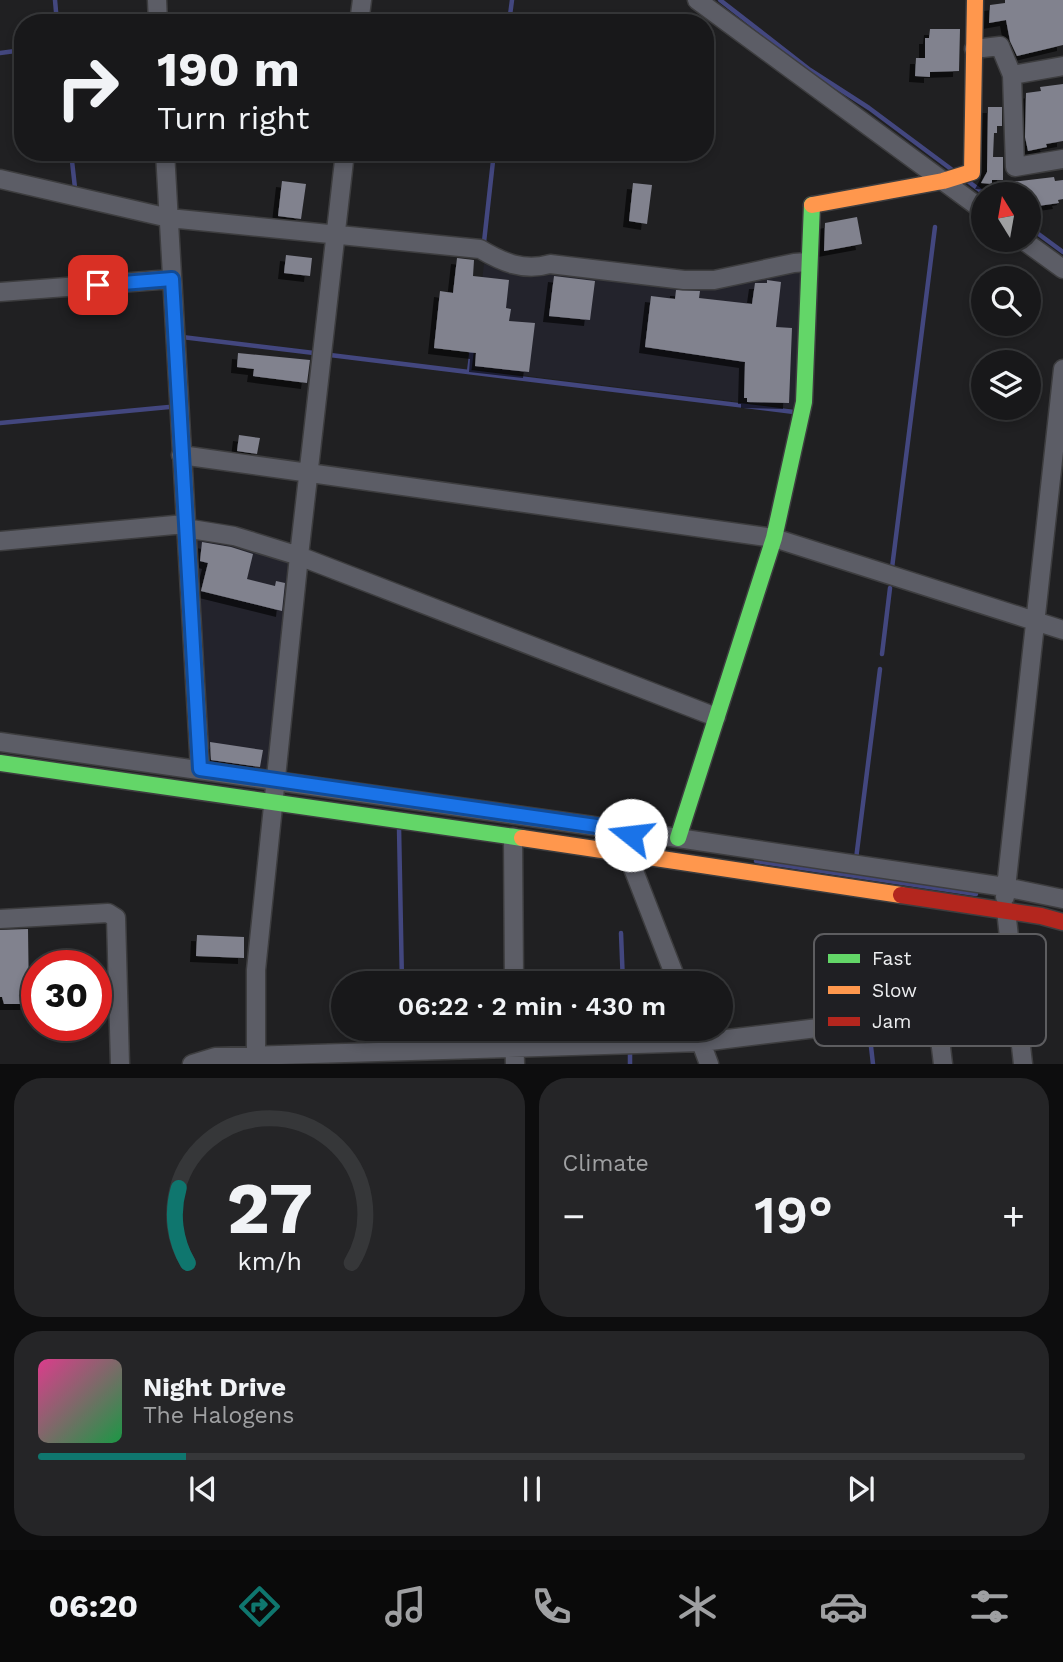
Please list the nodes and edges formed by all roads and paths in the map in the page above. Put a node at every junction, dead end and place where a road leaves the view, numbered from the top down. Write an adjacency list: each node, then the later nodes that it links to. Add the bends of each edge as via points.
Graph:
1 (698, 0): 10 (street)
2 (975, 0): 3 (street)
3 (974, 49): 5 (street, via 1000,46); 10 (street, via 972,172)
4 (1063, 66): 5 (street)
5 (1012, 75): 6 (street, via 1015,167)
6 (1063, 159)
7 (166, 161): 12 (street)
8 (344, 161): 13 (street)
9 (0, 179): 12 (street)
10 (946, 180): 11 (street); 15 (street, via 811,205)
11 (971, 200)
12 (169, 218): 13 (street); 17 (street)
13 (335, 235): 15 (street, via 480,249 503,262 537,268 550,264 684,280 713,280); 21 (street)
14 (1039, 252): 16 (street)
15 (808, 262): 23 (street, via 804,402)
16 (1063, 270)
17 (172, 279): 18 (street); 20 (street)
18 (0, 292)
19 (1063, 369): 26 (street)
20 (181, 455): 21 (street); 22 (street)
21 (308, 472): 23 (street); 25 (street)
22 (185, 526): 24 (street); 25 (street); 31 (street)
23 (774, 538): 26 (street); 28 (street)
24 (0, 541)
25 (299, 556): 28 (street); 32 (street)
26 (1035, 621): 27 (street); 36 (street)
27 (1063, 630)
28 (716, 718): 34 (street)
29 (0, 741): 31 (street)
30 (0, 763): 32 (street)
31 (200, 769): 32 (street)
32 (274, 790): 33 (street); 35 (street); 48 (street, via 256,970)
33 (513, 837): 35 (street); 41 (street)
34 (678, 838): 35 (street); 36 (street)
35 (629, 842): 36 (street); 42 (street)
36 (1005, 899): 37 (street); 39 (street); 40 (street)
37 (1063, 899)
38 (0, 919): 49 (street, via 108,913 116,918)
39 (1063, 922)
40 (1009, 934)
41 (514, 971)
42 (674, 971)
43 (814, 1025): 44 (street)
44 (733, 1033)
45 (653, 1041): 47 (street)
46 (701, 1041): 51 (street)
47 (515, 1056): 48 (street)
48 (256, 1060): 50 (street, via 215,1057)
49 (120, 1063)
50 (192, 1063)
51 (709, 1063)

